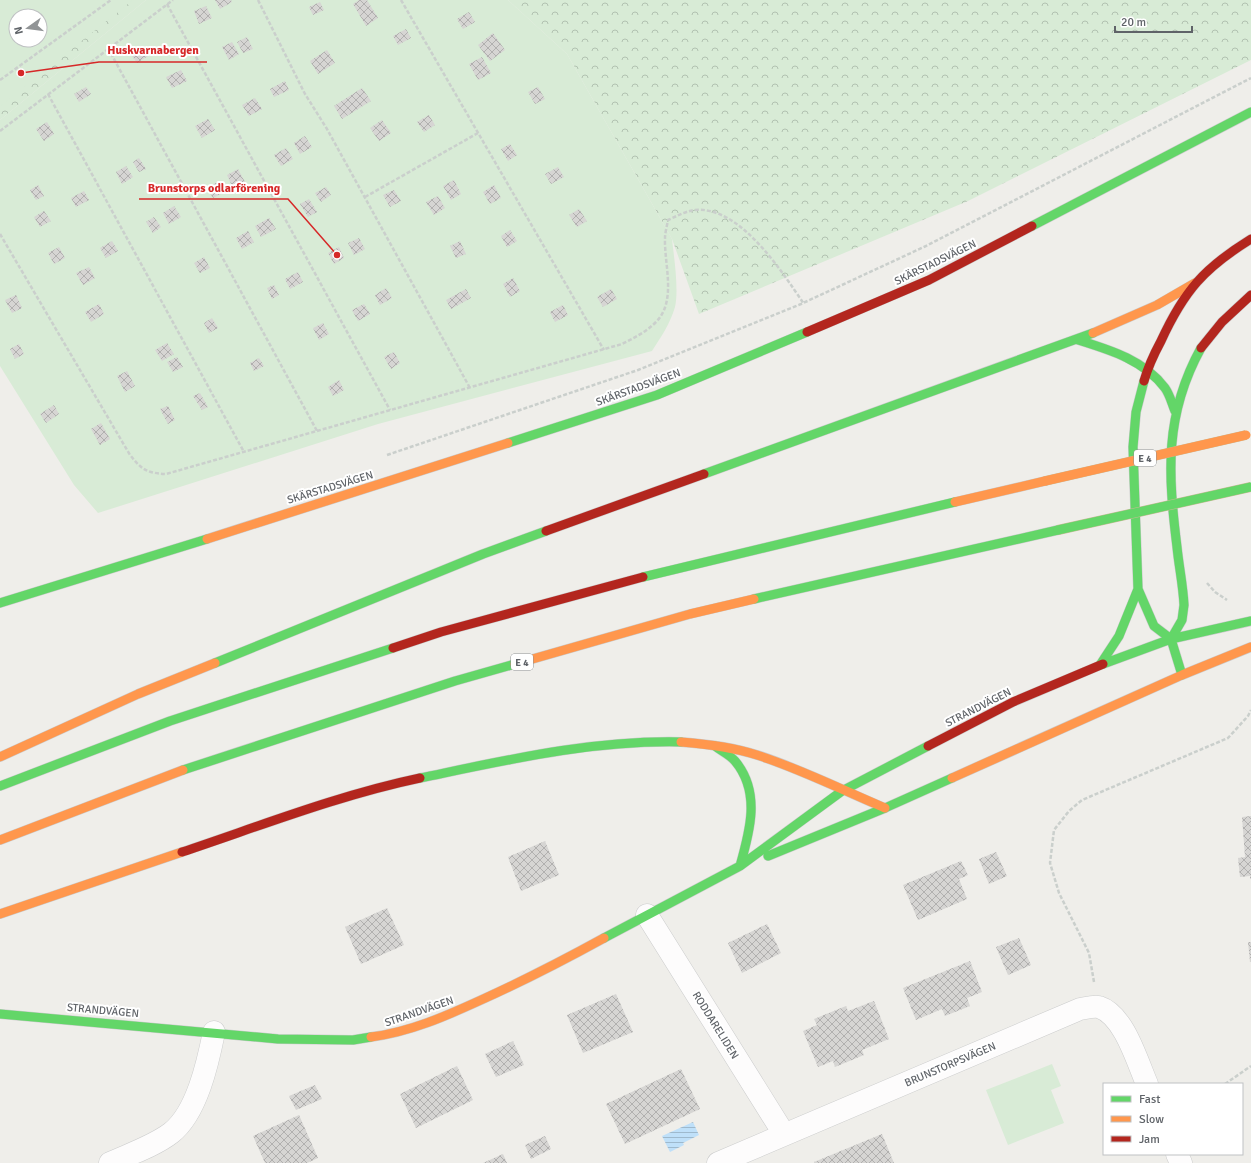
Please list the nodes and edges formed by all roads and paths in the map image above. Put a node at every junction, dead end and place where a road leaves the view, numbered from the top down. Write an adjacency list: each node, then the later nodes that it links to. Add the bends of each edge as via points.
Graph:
1 (111, 0): 8 (path)
2 (173, 0): 5 (path)
3 (258, 0): 13 (path, via 305,94)
4 (401, 0): 12 (path)
5 (167, 4): 6 (path); 24 (path)
6 (108, 48): 9 (path); 26 (path)
7 (1251, 78): 18 (path, via 926,246)
8 (0, 80)
9 (48, 94): 11 (path); 28 (path)
10 (1251, 112): 19 (main road, SKÄRSTADSVÄGEN, via 929,280)
11 (0, 131)
12 (478, 133): 13 (path); 21 (path)
13 (365, 197): 23 (path)
14 (0, 234): 28 (path, via 130,456 140,467 152,473 166,474)
15 (1251, 239): 16 (main road, via 1224,256)
16 (1195, 283): 20 (main road, via 1157,305); 22 (main road, via 1173,315)
17 (1251, 295): 25 (main road, via 1243,300 1196,353)
18 (804, 303): 19 (path); 21 (path, via 764,250 737,224 717,213 695,210 681,213 668,220 665,238 668,289 666,306 657,321 642,334); 29 (path, via 638,370)
19 (818, 327): 32 (main road, SKÄRSTADSVÄGEN, via 649,397 373,487)
20 (1078, 340): 22 (main road, via 1131,358); 40 (main road, via 483,554 138,694)
21 (604, 350): 23 (path)
22 (1147, 369): 25 (main road, via 1164,387); 31 (main road, via 1136,412 1133,447)
23 (470, 388): 24 (path)
24 (390, 410): 26 (path)
25 (1175, 411): 34 (main road, via 1171,436 1171,475 1183,616)
26 (317, 431): 28 (path)
27 (1248, 434): 41 (main road, E 4, bridge, via 683,566 442,632 170,721)
28 (244, 452)
29 (382, 456)
30 (1251, 487): 44 (main road, E 4, bridge, via 690,614 454,681 187,768)
31 (1138, 589): 34 (main road, via 1154,626); 36 (main road, via 1119,636)
32 (0, 603)
33 (1251, 621): 34 (main road, STRANDVÄGEN)
34 (1172, 639): 36 (main road, STRANDVÄGEN); 37 (main road)
35 (1251, 647): 37 (main road, STRANDVÄGEN)
36 (1100, 665): 42 (main road, STRANDVÄGEN, via 1013,702)
37 (1182, 675): 43 (main road, STRANDVÄGEN)
38 (1251, 710): 48 (path, via 1228,738 1082,800 1054,830 1050,863 1059,893 1089,953 1093,970)
39 (712, 745): 42 (main road, via 747,751 772,759); 45 (main road, via 734,760 750,791 752,824); 46 (main road, via 662,740 605,743 528,755 391,785 281,818)
40 (0, 757)
41 (0, 786)
42 (842, 791): 43 (main road); 45 (main road, STRANDVÄGEN)
43 (885, 808): 45 (main road, STRANDVÄGEN, via 798,845)
44 (0, 840)
45 (740, 866): 47 (main road, STRANDVÄGEN)
46 (0, 914)
47 (647, 915): 50 (main road, STRANDVÄGEN, via 530,978 453,1013 395,1034 353,1040 278,1039); 54 (street, RODDARELIDEN)
48 (1093, 1007): 52 (street, via 1111,1013 1124,1032); 54 (street, BRUNSTORPSVÄGEN, via 1080,1009)
49 (0, 1014): 50 (main road, STRANDVÄGEN)
50 (214, 1032): 55 (street, via 204,1077 187,1115 172,1133)
51 (1251, 1066): 53 (path)
52 (1147, 1083)
53 (1226, 1083)
54 (784, 1134): 56 (street, BRUNSTORPSVÄGEN)
55 (110, 1163)
56 (718, 1163)

